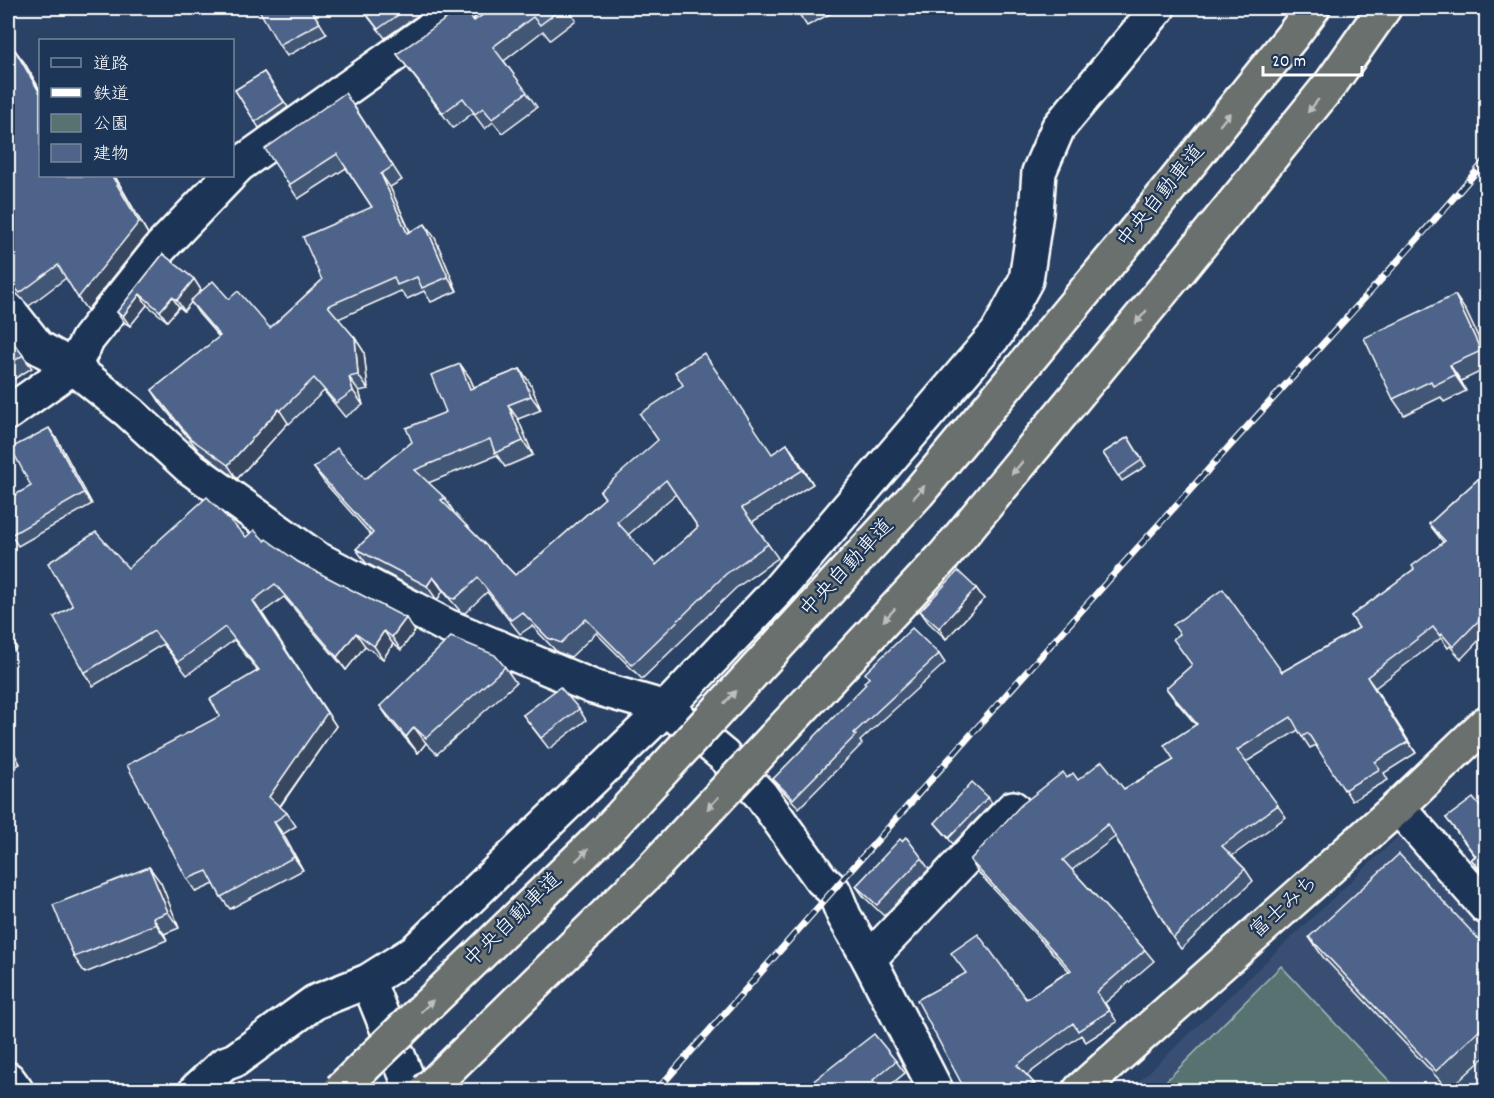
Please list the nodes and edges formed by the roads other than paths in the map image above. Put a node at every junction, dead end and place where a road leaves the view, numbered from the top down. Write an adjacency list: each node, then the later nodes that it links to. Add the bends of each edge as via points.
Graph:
1 (460, 8): 5 (street)
2 (1158, 8): 10 (street, via 1058,128 1039,172 1026,280 998,333 777,591)
3 (1313, 8): 20 (highway, 中央自動車道, one-way to 3, bridge, via 623,814 918,493)
4 (1384, 8): 22 (highway, one-way to 22, bridge, via 1332,82 937,563 649,872)
5 (234, 170)
6 (228, 177): 8 (street, via 160,247 88,339)
7 (8, 309): 8 (street, via 38,347)
8 (72, 367): 9 (street); 10 (street, via 189,467 316,558 447,626 593,687)
9 (8, 412)
10 (666, 708): 15 (street, via 724,756 761,795 821,879 834,891); 16 (street, via 414,952)
11 (1486, 723): 12 (highway, 富士みち)
12 (1398, 807): 14 (street); 24 (highway, 富士みち)
13 (1013, 808): 15 (street)
14 (1486, 907)
15 (869, 959): 23 (street)
16 (368, 981): 19 (street, via 315,1002 224,1064); 21 (street)
17 (8, 1079): 18 (street)
18 (16, 1090)
19 (196, 1090)
20 (340, 1090)
21 (412, 1090)
22 (427, 1090)
23 (936, 1090)
24 (1080, 1090)

